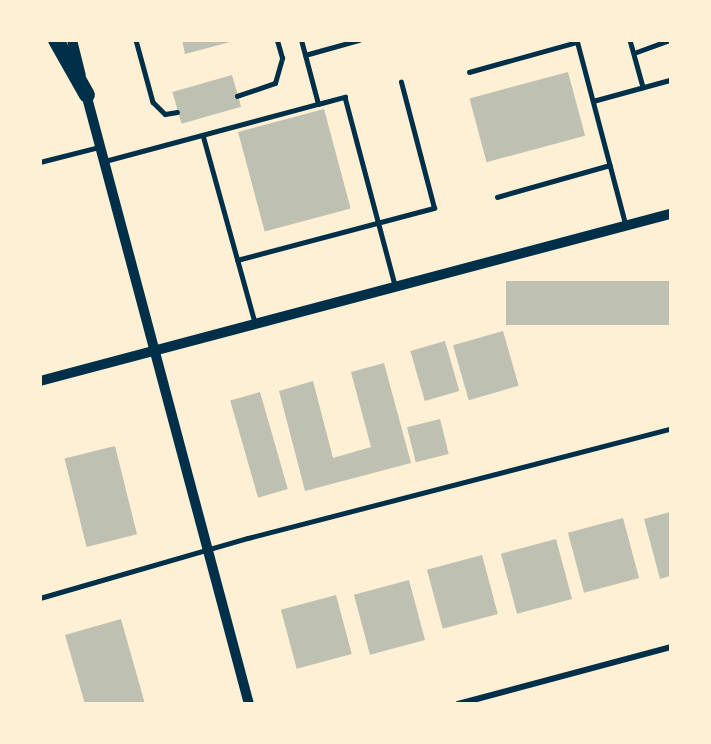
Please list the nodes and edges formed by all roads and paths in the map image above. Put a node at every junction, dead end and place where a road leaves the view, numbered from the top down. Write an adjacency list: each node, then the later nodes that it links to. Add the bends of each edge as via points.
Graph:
1 (56, 40): 16 (highway)
2 (72, 40): 16 (street)
3 (136, 40): 20 (lane, via 153,102 165,114)
4 (277, 40): 17 (lane, via 282,58 275,83)
5 (301, 40): 11 (lane)
6 (359, 40): 11 (lane)
7 (630, 40): 10 (lane)
8 (669, 40): 10 (lane)
9 (577, 41): 12 (lane); 18 (lane)
10 (634, 53): 15 (lane)
11 (305, 55): 19 (lane)
12 (469, 72)
13 (670, 80): 15 (lane)
14 (401, 82): 28 (lane, via 434,208)
15 (643, 87): 18 (lane)
16 (87, 96): 22 (street)
17 (237, 96)
18 (593, 101): 25 (lane)
19 (318, 104): 21 (lane); 28 (lane, via 345,97)
20 (177, 112)
21 (203, 135): 23 (lane); 30 (lane)
22 (101, 147): 23 (street); 24 (lane)
23 (105, 161): 33 (street)
24 (40, 162)
25 (610, 165): 26 (lane); 29 (lane)
26 (497, 197)
27 (670, 214): 29 (street)
28 (379, 223): 30 (lane); 31 (lane)
29 (626, 226): 31 (street)
30 (237, 260): 32 (lane)
31 (395, 286): 32 (street)
32 (255, 324): 33 (street)
33 (155, 350): 34 (street); 36 (street)
34 (40, 381)
35 (670, 429): 36 (lane)
36 (208, 550): 37 (lane); 39 (street)
37 (40, 598)
38 (670, 646): 40 (street)
39 (249, 704)
40 (458, 704)

